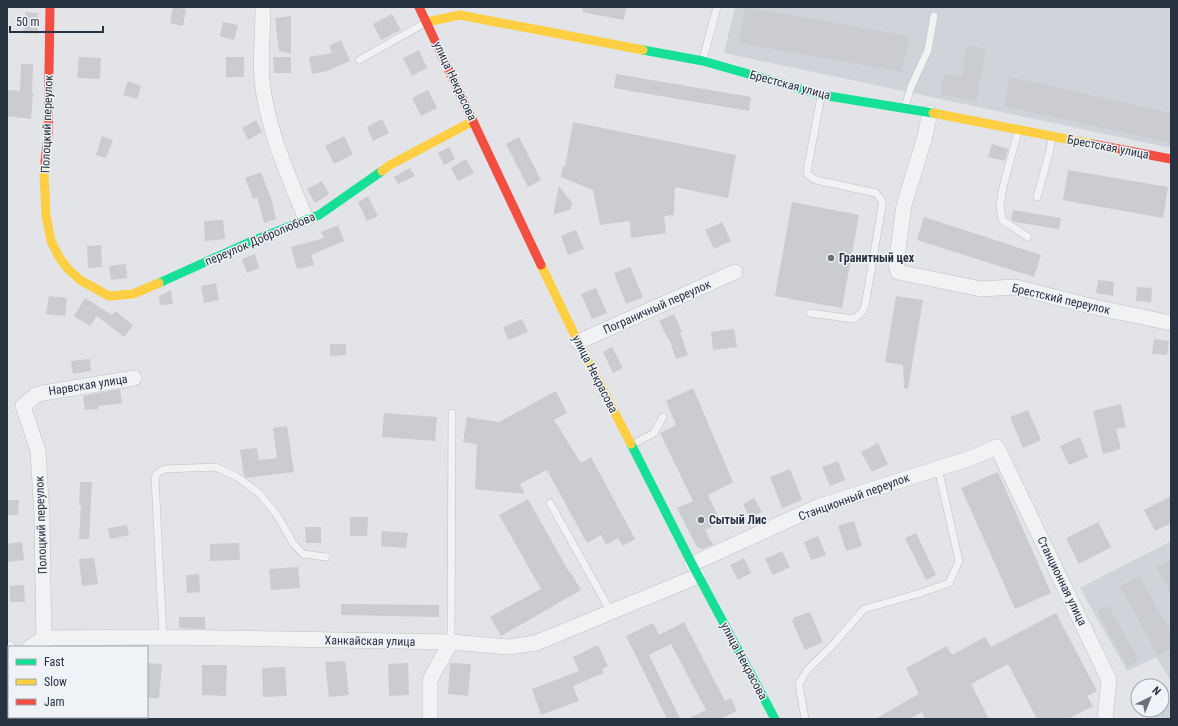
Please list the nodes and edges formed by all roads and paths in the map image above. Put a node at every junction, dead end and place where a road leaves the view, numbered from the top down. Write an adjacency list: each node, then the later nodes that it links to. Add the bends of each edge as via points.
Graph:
1 (50, 7): 19 (street, Полоцкий переулок, via 48,135 44,174 46,215)
2 (263, 7): 17 (street, via 262,80 268,116 285,169)
3 (418, 7): 6 (street)
4 (717, 7): 8 (lane)
5 (934, 16): 10 (lane, via 928,50)
6 (426, 22): 7 (lane); 8 (street, Брестская улица, via 460,15); 12 (street, улица Некрасова)
7 (359, 60)
8 (703, 61): 9 (street, Брестская улица)
9 (822, 95): 10 (street, Брестская улица); 21 (lane, via 808,175 816,180 876,193 882,200 882,206 863,311 853,319)
10 (904, 109): 11 (street, Брестская улица)
11 (930, 114): 13 (street, Брестская улица); 22 (street, Брестский переулок, via 904,205 896,266 898,272 981,289 1015,287)
12 (473, 120): 17 (street, переулок Добролюбова, via 390,166 319,215); 23 (street, улица Некрасова)
13 (1018, 130): 14 (street, Брестская улица); 18 (lane, via 1000,206 1002,220)
14 (1052, 137): 15 (street, Брестская улица); 16 (lane, via 1050,154)
15 (1171, 160)
16 (1037, 197)
17 (306, 219): 19 (street, переулок Добролюбова, via 133,294 109,296 80,280 59,257)
18 (1028, 237)
19 (51, 241)
20 (735, 272): 23 (street, Пограничный переулок)
21 (810, 313)
22 (1171, 323)
23 (578, 342): 28 (street, улица Некрасова)
24 (134, 378): 25 (street, Нарвская улица, via 43,393 36,395)
25 (23, 406): 36 (street, Полоцкий переулок, via 38,451)
26 (452, 413): 37 (lane)
27 (663, 417): 28 (lane, via 654,433)
28 (631, 445): 33 (street, улица Некрасова)
29 (997, 447): 30 (street, Станционный переулок); 42 (street, Станционная улица, via 1109,680)
30 (938, 468): 33 (street, Станционный переулок, via 817,507); 41 (lane, via 959,561 948,583 864,609 807,670 799,684)
31 (550, 503): 34 (lane)
32 (326, 557): 35 (lane, via 304,554 293,543 259,493 237,477 216,467 160,471 156,478)
33 (695, 570): 34 (street, Ханкайская улица); 40 (street, улица Некрасова)
34 (611, 612): 37 (street, Ханкайская улица, via 536,643 508,647)
35 (163, 637): 36 (street, Ханкайская улица); 37 (street, Ханкайская улица)
36 (44, 642): 38 (street)
37 (451, 642): 39 (street, via 430,681)
38 (33, 646)
39 (430, 719)
40 (775, 719)
41 (805, 719)
42 (1105, 719)

